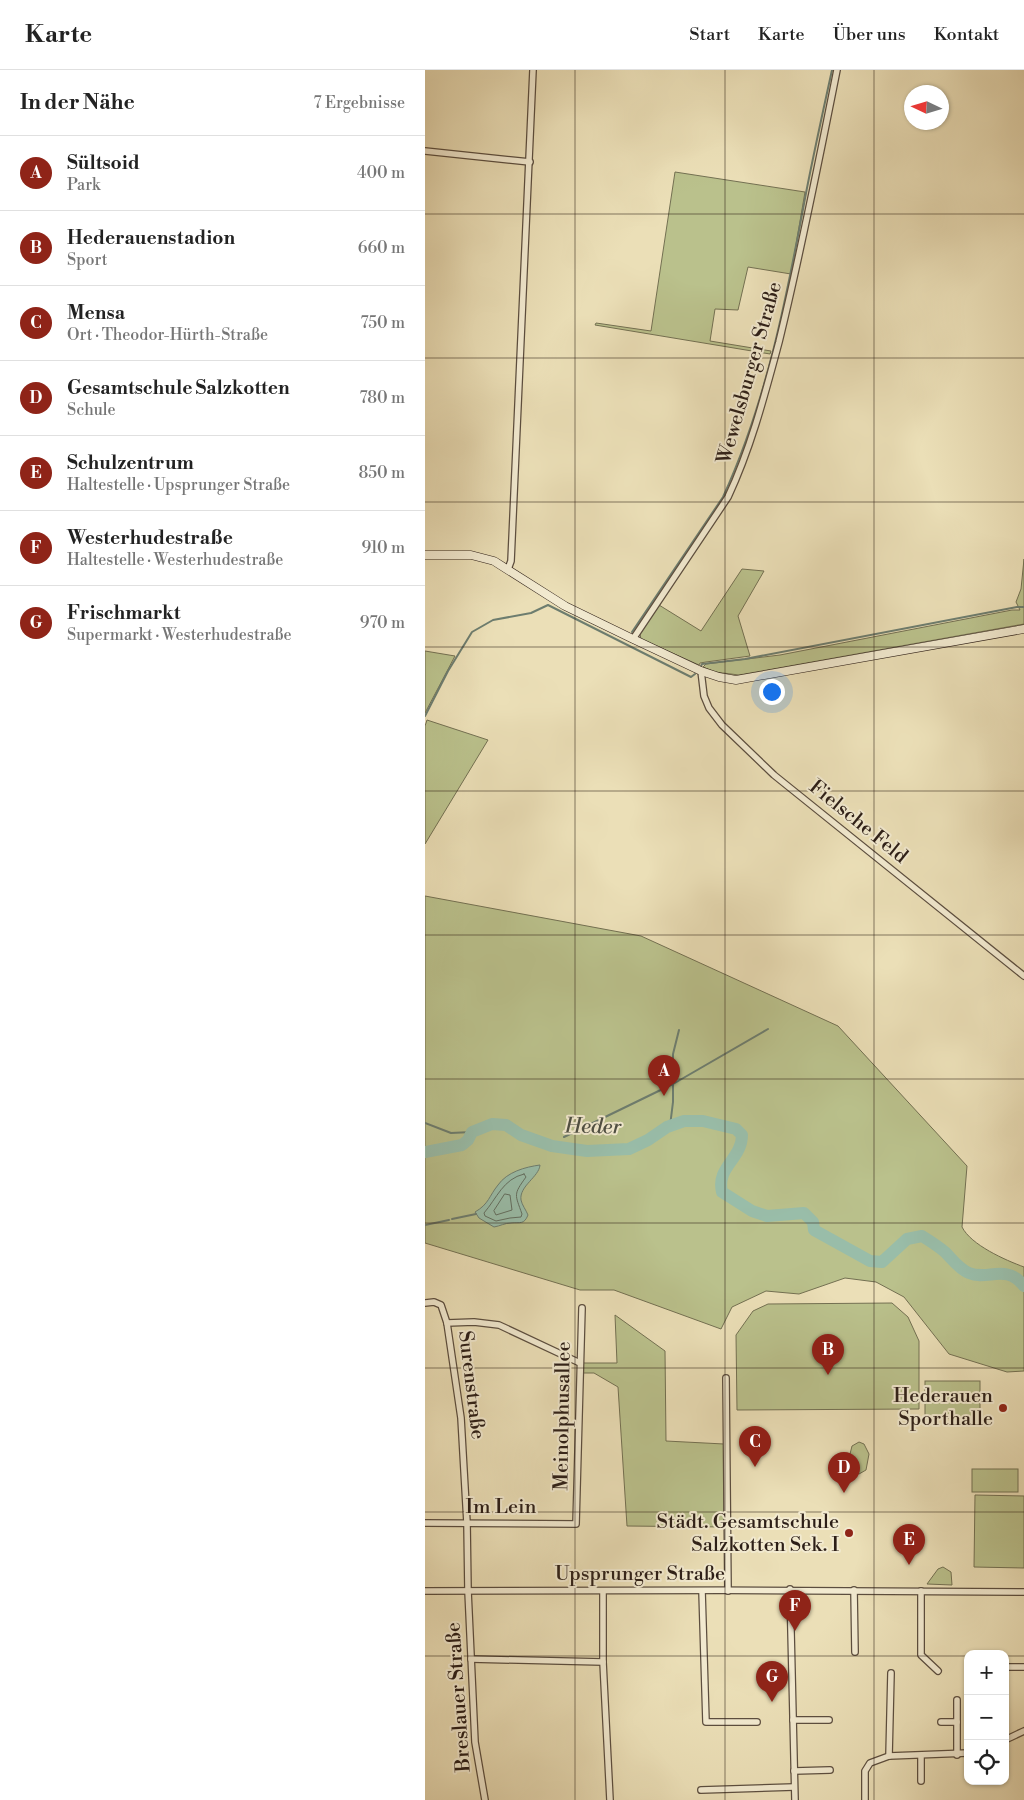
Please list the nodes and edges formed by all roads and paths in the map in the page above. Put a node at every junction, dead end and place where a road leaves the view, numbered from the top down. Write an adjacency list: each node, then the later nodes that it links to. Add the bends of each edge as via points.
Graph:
1 (533, 70): 4 (street)
2 (837, 70): 8 (street, Wewelsburger Straße, via 793,287 763,401 735,481 728,497)
3 (425, 151): 4 (street)
4 (530, 162): 6 (street, via 511,561)
5 (425, 555): 6 (main road, via 471,555 494,560)
6 (508, 569): 8 (main road, via 565,606)
7 (1024, 630): 9 (main road, via 736,680)
8 (633, 639): 9 (main road)
9 (701, 671): 10 (street, Fielsche Feld, via 709,708 722,725 774,775)
10 (1024, 976)
11 (425, 1303): 13 (street, Surenstraße, via 441,1305)
12 (582, 1308): 14 (street, Meinolphusallee)
13 (447, 1323): 14 (street, via 499,1325); 16 (street, Surenstraße, via 461,1418)
14 (580, 1363): 18 (street, Meinolphusallee)
15 (726, 1378): 25 (street)
16 (467, 1523): 17 (street, Im Lein); 18 (street, Im Lein); 22 (street, Surenstraße)
17 (425, 1524)
18 (576, 1524)
19 (790, 1590): 20 (street, Upsprunger Straße); 25 (street, Upsprunger Straße); 36 (street)
20 (854, 1590): 26 (street, Upsprunger Straße); 28 (street)
21 (425, 1591): 22 (street, Upsprunger Straße)
22 (468, 1591): 23 (street, Upsprunger Straße); 29 (street, Breslauer Straße)
23 (603, 1591): 24 (street, Upsprunger Straße); 30 (street)
24 (702, 1591): 25 (street, Upsprunger Straße); 38 (street, via 705,1722)
25 (728, 1591)
26 (921, 1591): 27 (street, Upsprunger Straße); 33 (street, via 921,1655)
27 (1024, 1592)
28 (855, 1652)
29 (471, 1659): 30 (street); 52 (street, Breslauer Straße, via 475,1742)
30 (603, 1662): 53 (street)
31 (1009, 1667): 32 (street)
32 (1024, 1667)
33 (938, 1671)
34 (891, 1673): 45 (street)
35 (957, 1700): 40 (street)
36 (793, 1720): 37 (street); 48 (street)
37 (829, 1720)
38 (757, 1722)
39 (941, 1722): 40 (street)
40 (957, 1722): 44 (street)
41 (1024, 1731): 42 (street)
42 (1009, 1738)
43 (964, 1753): 44 (street)
44 (957, 1754): 46 (street)
45 (889, 1756): 46 (street); 55 (street, via 870,1763 865,1771)
46 (921, 1756): 49 (street)
47 (830, 1770): 48 (street)
48 (794, 1771): 50 (street)
49 (921, 1781)
50 (794, 1787): 51 (street); 54 (street)
51 (701, 1790)
52 (485, 1800)
53 (610, 1800)
54 (795, 1800)
55 (865, 1800)

